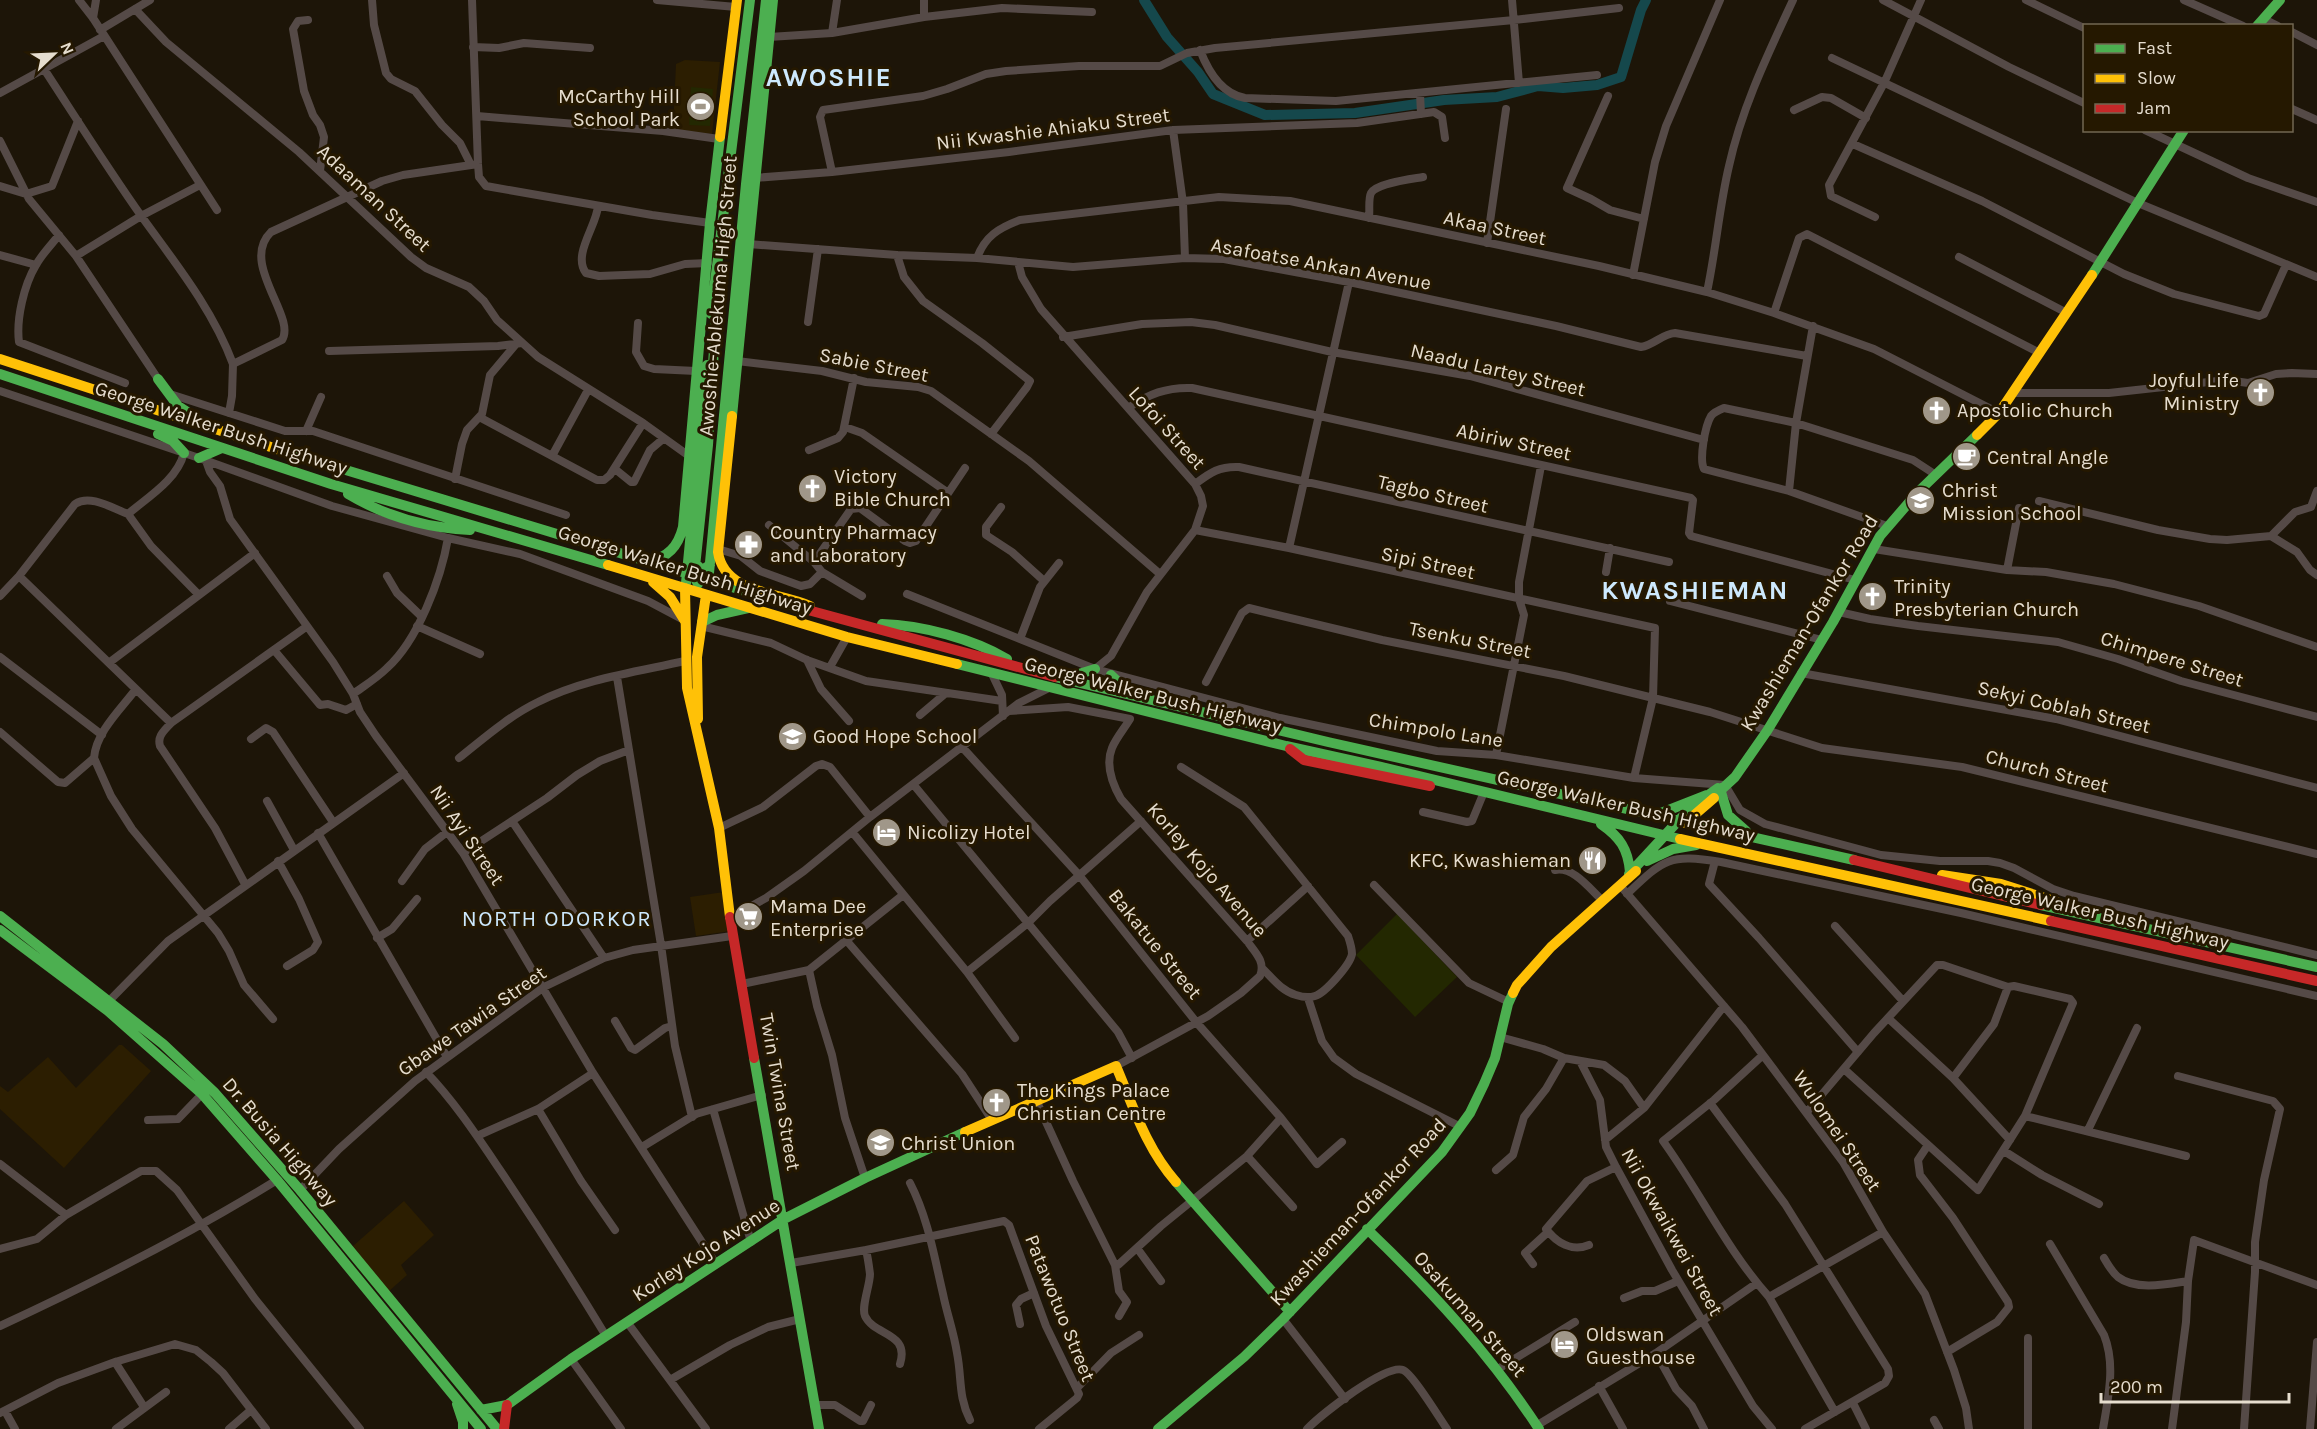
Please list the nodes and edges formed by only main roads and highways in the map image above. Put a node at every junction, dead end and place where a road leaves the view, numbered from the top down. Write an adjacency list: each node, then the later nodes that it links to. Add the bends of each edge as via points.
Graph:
1 (750, 0): 9 (main road, Awoshie-Ablekuma High Street)
2 (766, 0): 8 (main road, Awoshie-Ablekuma High Street)
3 (773, 0): 22 (main road, Awoshie-Ablekuma High Street)
4 (2280, 0): 6 (main road)
5 (736, 4): 10 (main road, Awoshie-Ablekuma High Street, via 710,223)
6 (2260, 22)
7 (2183, 132): 42 (main road, Kwashieman-Ofankor Road, via 1999,413 1887,526 1767,731)
8 (749, 151): 9 (main road); 22 (main road, Awoshie-Ablekuma High Street)
9 (731, 152): 10 (main road, Awoshie-Ablekuma High Street)
10 (711, 279): 11 (main road, Awoshie-Ablekuma High Street); 23 (main road, Awoshie-Ablekuma High Street, via 696,371 681,538)
11 (713, 307): 25 (main road, via 716,317 712,385); 27 (main road, Awoshie-Ablekuma High Street)
12 (0, 359): 16 (main road, George Walker Bush Highway)
13 (0, 374): 17 (main road, George Walker Bush Highway)
14 (158, 379): 15 (main road)
15 (158, 394): 16 (main road); 20 (main road, via 192,416 271,442)
16 (143, 405): 20 (main road, George Walker Bush Highway)
17 (113, 412): 18 (main road, George Walker Bush Highway); 19 (main road, via 129,424 172,439)
18 (222, 448): 21 (main road); 28 (main road, George Walker Bush Highway)
19 (184, 453)
20 (289, 453): 24 (main road, George Walker Bush Highway)
21 (203, 459)
22 (722, 483): 26 (main road, Awoshie-Ablekuma High Street); 30 (main road, Awoshie-Ablekuma High Street, via 718,549 722,568)
23 (663, 558): 24 (main road, George Walker Bush Highway)
24 (646, 562): 27 (main road, George Walker Bush Highway)
25 (696, 563): 26 (main road, via 702,570); 27 (main road)
26 (710, 565): 29 (main road, Awoshie-Ablekuma High Street)
27 (690, 574): 29 (main road, George Walker Bush Highway); 31 (main road, Twin Twina Street); 32 (main road)
28 (647, 577): 31 (main road, George Walker Bush Highway); 35 (main road, via 670,597)
29 (708, 580): 32 (main road, Awoshie-Ablekuma High Street); 34 (main road, George Walker Bush Highway)
30 (740, 583): 34 (main road, George Walker Bush Highway, via 793,598)
31 (685, 588): 32 (main road, George Walker Bush Highway); 35 (main road, Twin Twina Street)
32 (706, 595): 33 (main road, George Walker Bush Highway); 36 (main road, Twin Twina Street)
33 (749, 608): 36 (main road, via 717,615); 44 (main road, George Walker Bush Highway, via 992,674)
34 (823, 614): 39 (main road, George Walker Bush Highway, via 860,624 909,625 990,649 1015,666)
35 (685, 621): 41 (main road, Twin Twina Street, via 691,713)
36 (702, 624): 41 (main road, Twin Twina Street, via 696,700)
37 (1095, 669): 39 (main road)
38 (1111, 675): 40 (main road)
39 (1065, 678): 40 (main road, George Walker Bush Highway)
40 (1132, 695): 45 (main road, George Walker Bush Highway)
41 (703, 761): 56 (main road, Twin Twina Street, via 719,828 732,936)
42 (1723, 789): 43 (main road, Kwashieman-Ofankor Road); 46 (main road, Kwashieman-Ofankor Road); 48 (main road, via 1723,807 1731,823)
43 (1707, 795): 45 (main road); 46 (main road, Kwashieman-Ofankor Road)
44 (1583, 815): 47 (main road, George Walker Bush Highway); 51 (main road, via 1617,834 1630,856)
45 (1656, 815): 46 (main road, George Walker Bush Highway)
46 (1682, 821): 47 (main road, Kwashieman-Ofankor Road); 48 (main road, George Walker Bush Highway)
47 (1667, 836): 49 (main road, George Walker Bush Highway); 50 (main road, Kwashieman-Ofankor Road); 51 (main road, Kwashieman-Ofankor Road)
48 (1761, 840): 54 (main road, George Walker Bush Highway, via 1913,874 1960,876 2038,893 2083,914)
49 (1709, 844): 50 (main road, via 1673,849); 55 (main road, George Walker Bush Highway)
50 (1647, 861): 51 (main road, Kwashieman-Ofankor Road)
51 (1625, 878): 57 (main road, Kwashieman-Ofankor Road, via 1522,977 1509,1002 1495,1058 1461,1127)
52 (0, 916): 61 (main road, Dr. Busia Highway, via 163,1044 215,1093)
53 (0, 930): 59 (main road, Dr. Busia Highway, via 108,1011 202,1094)
54 (2317, 967)
55 (2317, 981)
56 (784, 1219): 58 (main road, Korley Kojo Avenue, via 865,1178 1116,1066 1161,1166); 60 (main road, Korley Kojo Avenue); 67 (main road, Twin Twina Street)
57 (1367, 1229): 58 (main road, Kwashieman-Ofankor Road); 62 (main road, Osakuman Street, via 1444,1306 1498,1369)
58 (1287, 1316): 68 (main road, Kwashieman-Ofankor Road)
59 (455, 1396): 63 (main road); 64 (main road, Dr. Busia Highway)
60 (507, 1405): 61 (main road, Korley Kojo Avenue); 66 (main road)
61 (481, 1410): 65 (main road, Dr. Busia Highway)
62 (1538, 1427)
63 (463, 1429)
64 (481, 1429)
65 (497, 1429)
66 (504, 1429)
67 (819, 1429)
68 (1158, 1429)

